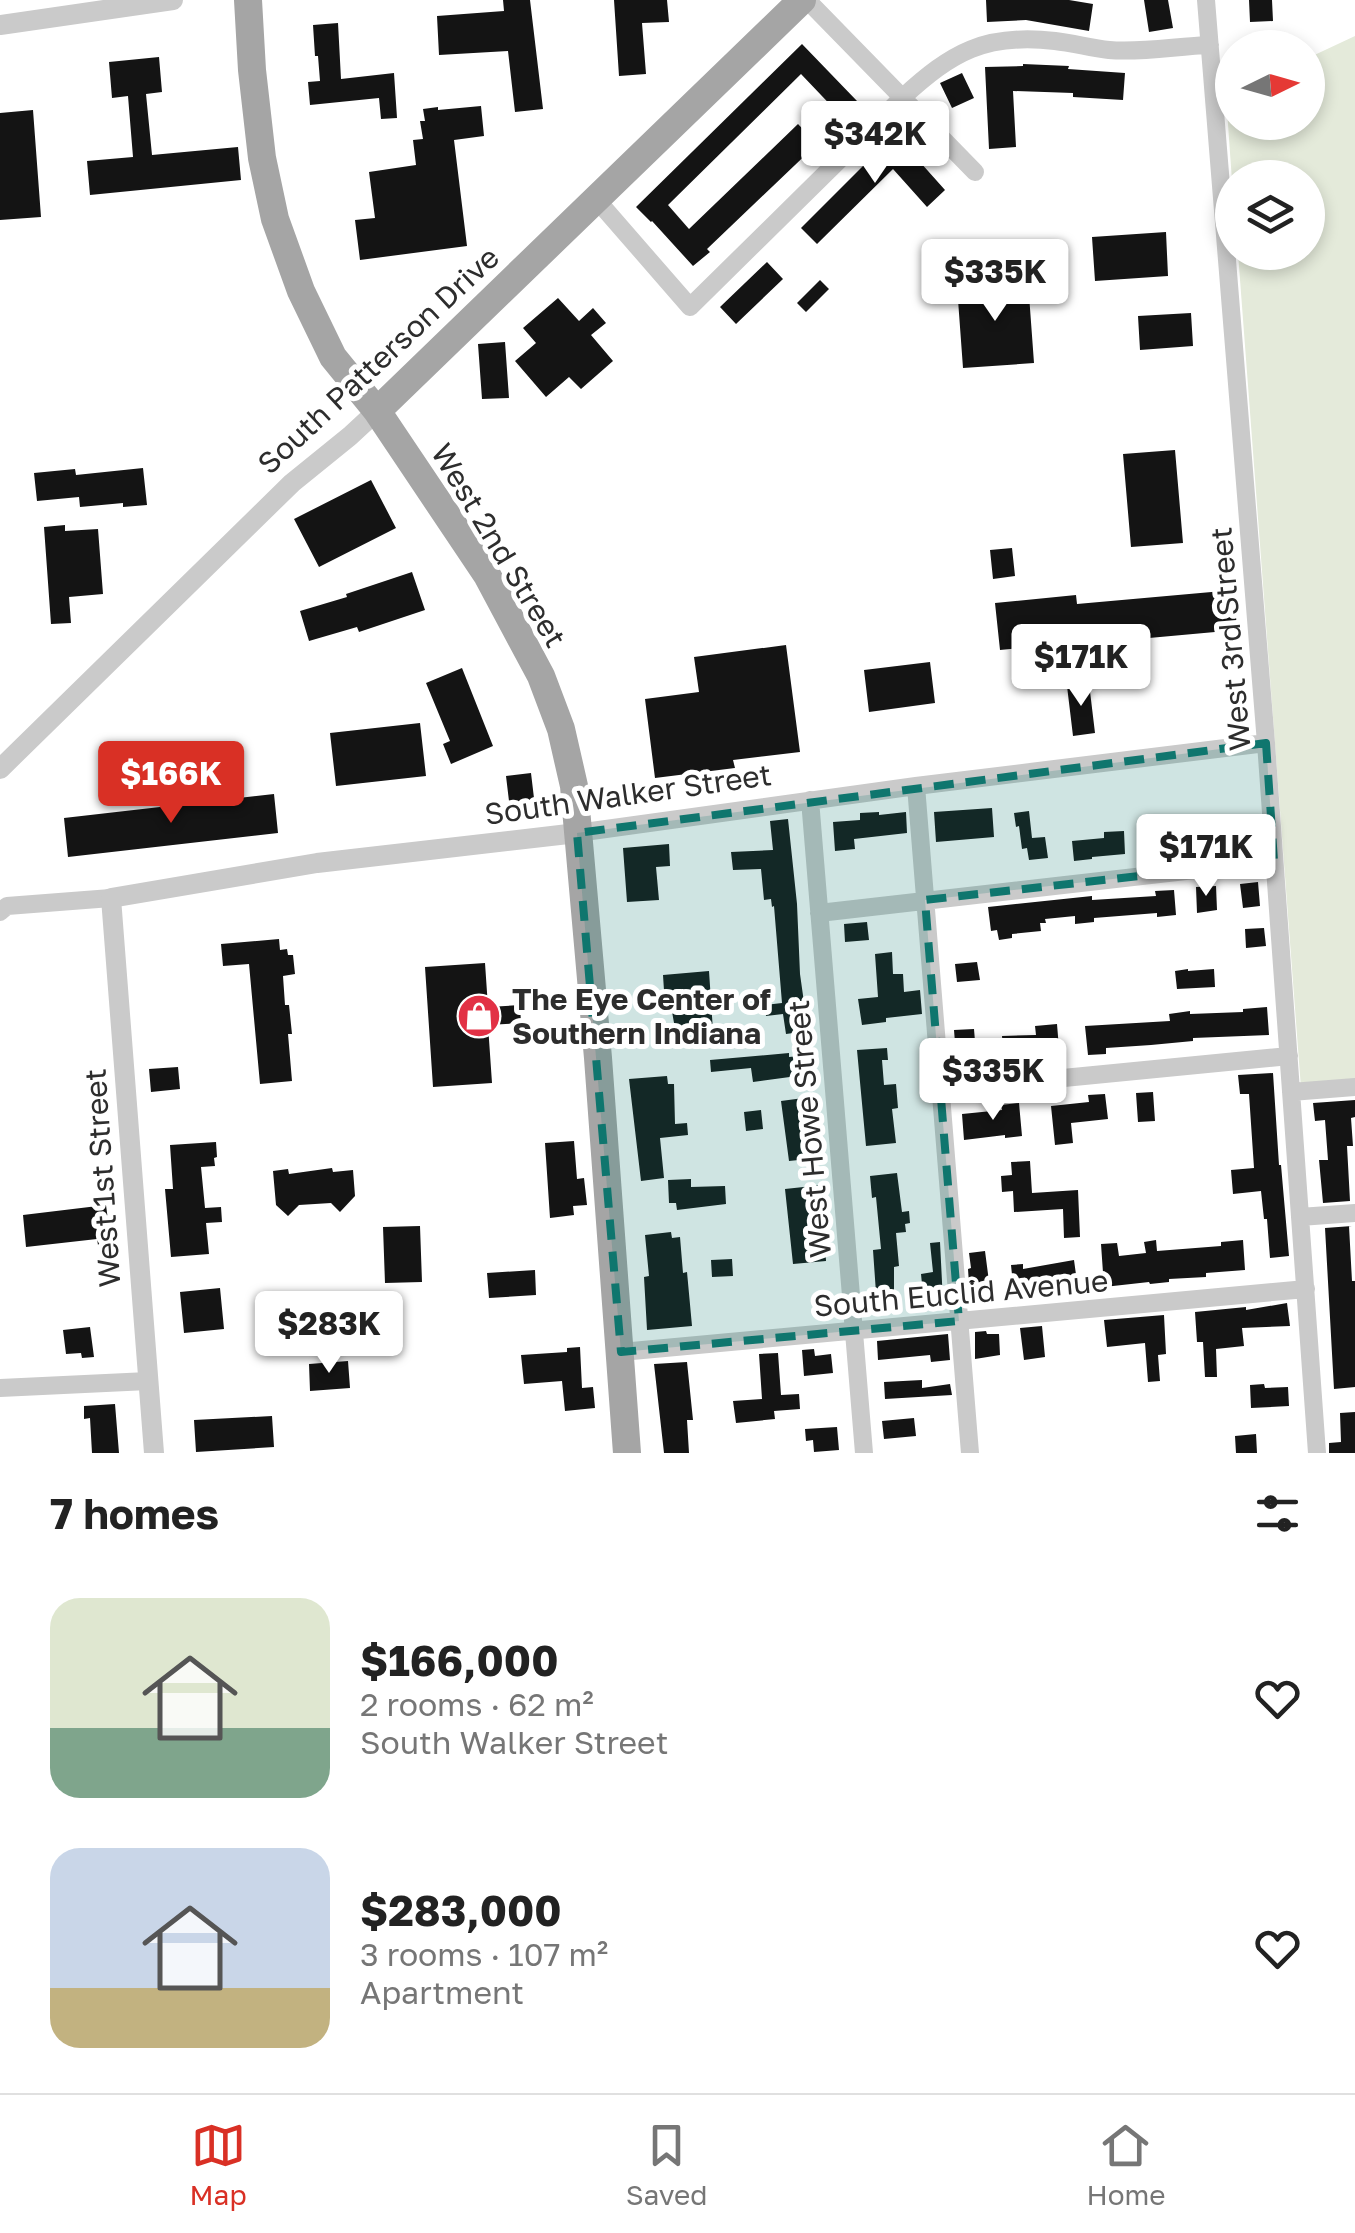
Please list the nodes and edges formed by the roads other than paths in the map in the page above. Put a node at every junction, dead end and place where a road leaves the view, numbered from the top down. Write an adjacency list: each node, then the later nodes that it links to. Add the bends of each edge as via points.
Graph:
1 (173, 0): 5 (street)
2 (248, 0): 10 (main road, West 2nd Street, via 262,158 275,219 333,356)
3 (805, 0): 7 (street); 9 (main road, South Patterson Drive)
4 (1206, 0): 6 (street, West 3rd Street)
5 (0, 25)
6 (1210, 45): 7 (street, via 1110,50 1038,39 996,41 950,58); 11 (street, West 3rd Street)
7 (902, 98): 8 (street); 9 (street, via 690,307)
8 (976, 172)
9 (596, 199): 10 (main road, South Patterson Drive)
10 (377, 410): 12 (street, South Patterson Drive, via 280,495); 15 (main road, West 2nd Street, via 487,575 540,676 561,729)
11 (1266, 743): 13 (street, South Walker Street); 16 (street, West 3rd Street)
12 (0, 768)
13 (916, 786): 14 (street, South Walker Street); 18 (street)
14 (810, 800): 15 (street, South Walker Street); 20 (street, West Howe Street)
15 (577, 833): 17 (street, South Walker Street, via 317,864); 30 (main road, West 2nd Street)
16 (1274, 860): 18 (street); 21 (street, West 3rd Street)
17 (111, 898): 19 (street, South Walker Street, via 7,906); 31 (street, West 1st Street)
18 (925, 900): 20 (street); 23 (street)
19 (0, 912)
20 (819, 913): 29 (street, West Howe Street)
21 (1288, 1056): 23 (street); 24 (street, West 3rd Street)
22 (1355, 1087): 24 (street)
23 (940, 1090): 28 (street)
24 (1291, 1092): 26 (street, West 3rd Street)
25 (1355, 1213): 26 (street)
26 (1300, 1217): 27 (street, West 3rd Street)
27 (1306, 1289): 28 (street, South Euclid Avenue); 37 (street, West 3rd Street)
28 (959, 1321): 29 (street, South Euclid Avenue); 36 (street)
29 (853, 1330): 30 (street, South Euclid Avenue); 35 (street, West Howe Street)
30 (620, 1352): 34 (main road, West 2nd Street)
31 (148, 1380): 32 (street); 33 (street, West 1st Street)
32 (0, 1388)
33 (154, 1453)
34 (628, 1453)
35 (864, 1453)
36 (970, 1453)
37 (1317, 1453)

